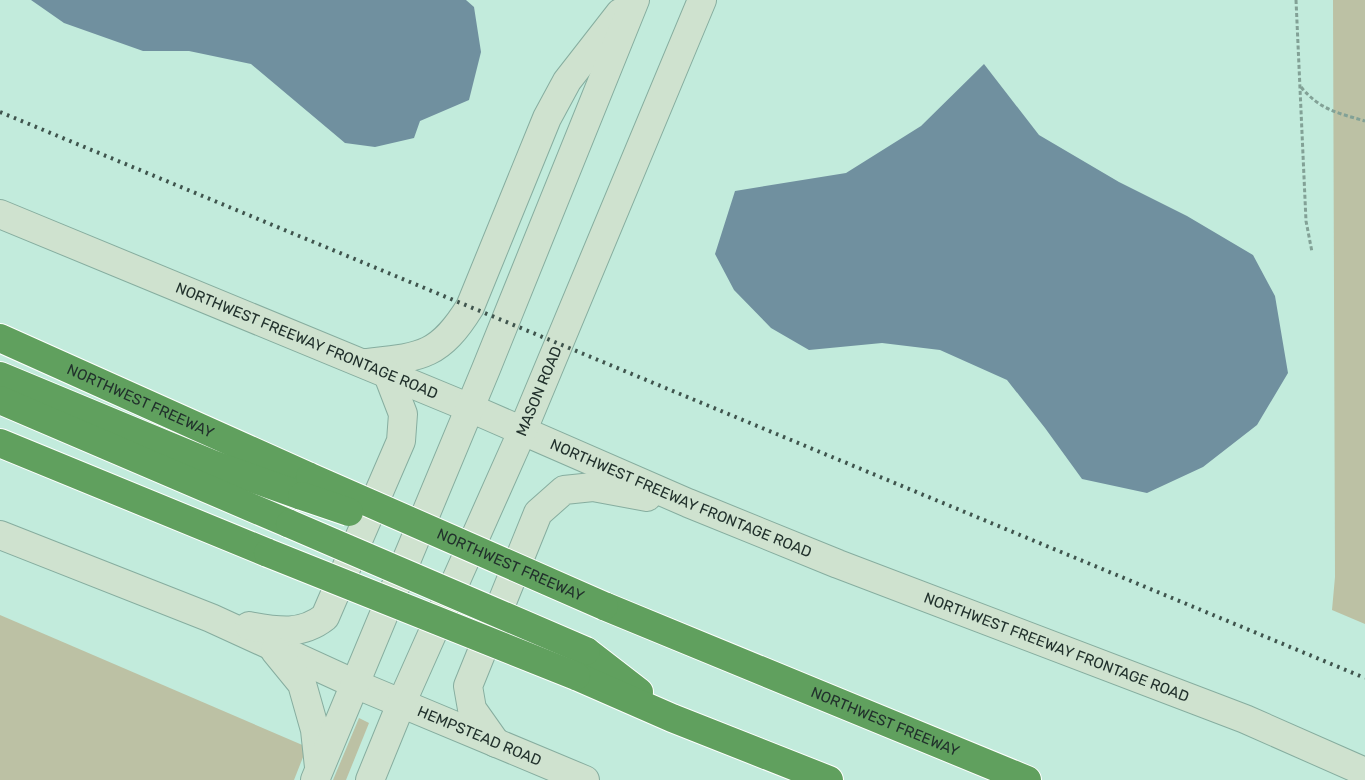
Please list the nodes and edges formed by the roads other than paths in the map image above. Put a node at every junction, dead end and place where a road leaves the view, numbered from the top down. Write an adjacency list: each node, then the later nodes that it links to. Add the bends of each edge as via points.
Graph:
1 (630, 0): 6 (main road, via 567,81 547,118 470,307 454,332 432,350 418,356)
2 (635, 0): 10 (main road)
3 (702, 0): 11 (main road, MASON ROAD)
4 (0, 214): 6 (main road, NORTHWEST FREEWAY FRONTAGE ROAD)
5 (0, 338): 13 (highway, NORTHWEST FREEWAY)
6 (362, 364): 7 (main road, NORTHWEST FREEWAY FRONTAGE ROAD)
7 (388, 375): 10 (main road, NORTHWEST FREEWAY FRONTAGE ROAD); 16 (main road, via 403,414 401,441 325,617 313,626 291,631 274,631)
8 (0, 376): 13 (highway, via 212,464)
9 (0, 400): 20 (highway, bridge, via 586,651)
10 (470, 408): 11 (main road, NORTHWEST FREEWAY FRONTAGE ROAD); 18 (main road)
11 (522, 432): 14 (main road, NORTHWEST FREEWAY FRONTAGE ROAD); 19 (main road, MASON ROAD)
12 (0, 443): 20 (highway, bridge, via 576,676)
13 (306, 487): 27 (highway, NORTHWEST FREEWAY, bridge, via 554,584)
14 (688, 504): 21 (main road, via 593,487 564,490 538,513 468,686 472,709); 22 (main road, NORTHWEST FREEWAY FRONTAGE ROAD, via 1245,718)
15 (0, 535): 16 (main road)
16 (211, 618): 17 (main road)
17 (271, 646): 18 (main road); 23 (main road, via 302,684 315,730)
18 (355, 684): 19 (main road); 23 (main road)
19 (401, 704): 21 (main road, HEMPSTEAD ROAD); 24 (main road, MASON ROAD)
20 (672, 718): 26 (highway)
21 (496, 743): 25 (main road, HEMPSTEAD ROAD)
22 (1365, 772)
23 (317, 775)
24 (370, 780)
25 (585, 780)
26 (830, 780)
27 (1027, 780)

